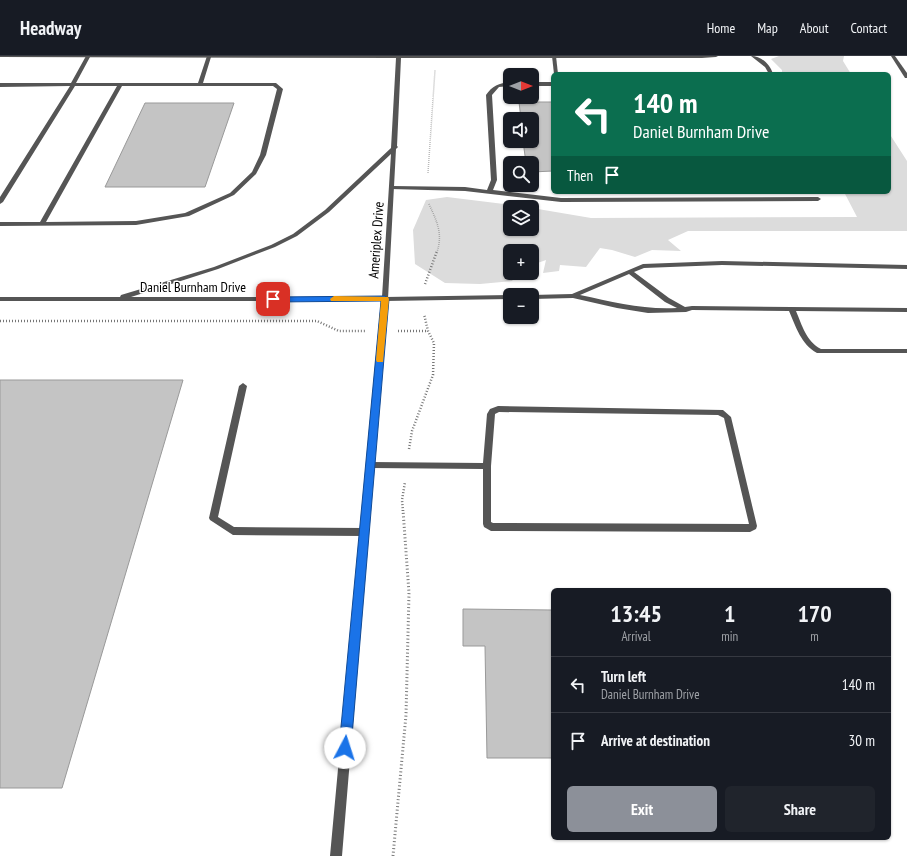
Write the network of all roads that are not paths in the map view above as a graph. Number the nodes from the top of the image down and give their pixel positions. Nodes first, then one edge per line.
1 (0, 56) edge
2 (285, 56) edge
3 (399, 56) edge
4 (716, 56) edge
5 (753, 56) edge
6 (893, 56) edge
7 (88, 57) edge
8 (210, 57) edge
9 (554, 57) edge
10 (556, 72) edge
11 (770, 72) edge
12 (907, 77) edge
13 (120, 84) junction
14 (200, 84) junction
15 (503, 84) edge
16 (539, 84) edge
17 (551, 84) edge
18 (0, 85) edge
19 (73, 85) junction
20 (395, 147) junction
21 (392, 188) junction
22 (489, 192) junction
23 (818, 199) dead end
24 (0, 202) edge
25 (0, 224) edge
26 (42, 224) junction
27 (907, 267) edge
28 (630, 272) junction
29 (573, 296) junction
30 (503, 297) edge
31 (539, 297) edge
32 (385, 299) junction
33 (0, 300) edge
34 (114, 300) junction
35 (792, 309) junction
36 (686, 310) junction
37 (907, 310) edge
38 (907, 351) edge
39 (243, 386) dead end
40 (371, 465) junction
41 (487, 466) junction
42 (364, 532) junction
43 (336, 856) edge

1 - 7 street
2 - 3 street
2 - 8 street
3 - 9 street
3 - 20 street, Ameriplex Drive
4 - 9 street
5 - 11 street
6 - 12 street
7 - 8 street
7 - 19 street
8 - 14 street
9 - 10 street
13 - 14 street
13 - 19 street
13 - 26 street
14 - 26 street
15 - 22 street
16 - 17 street
18 - 19 street
19 - 24 street
20 - 21 street, Ameriplex Drive
20 - 34 street
21 - 22 street
21 - 32 street, Ameriplex Drive
22 - 23 street
25 - 26 street
27 - 28 street
28 - 29 street
28 - 36 street
29 - 31 street
29 - 36 street
30 - 32 street, Daniel Burnham Drive
32 - 34 street, Daniel Burnham Drive
32 - 40 street, Ameriplex Drive
33 - 34 street, Daniel Burnham Drive
35 - 36 street
35 - 37 street
35 - 38 street
39 - 42 street
40 - 41 street
40 - 42 street, Ameriplex Drive
41 - 41 street
42 - 43 street, Ameriplex Drive

